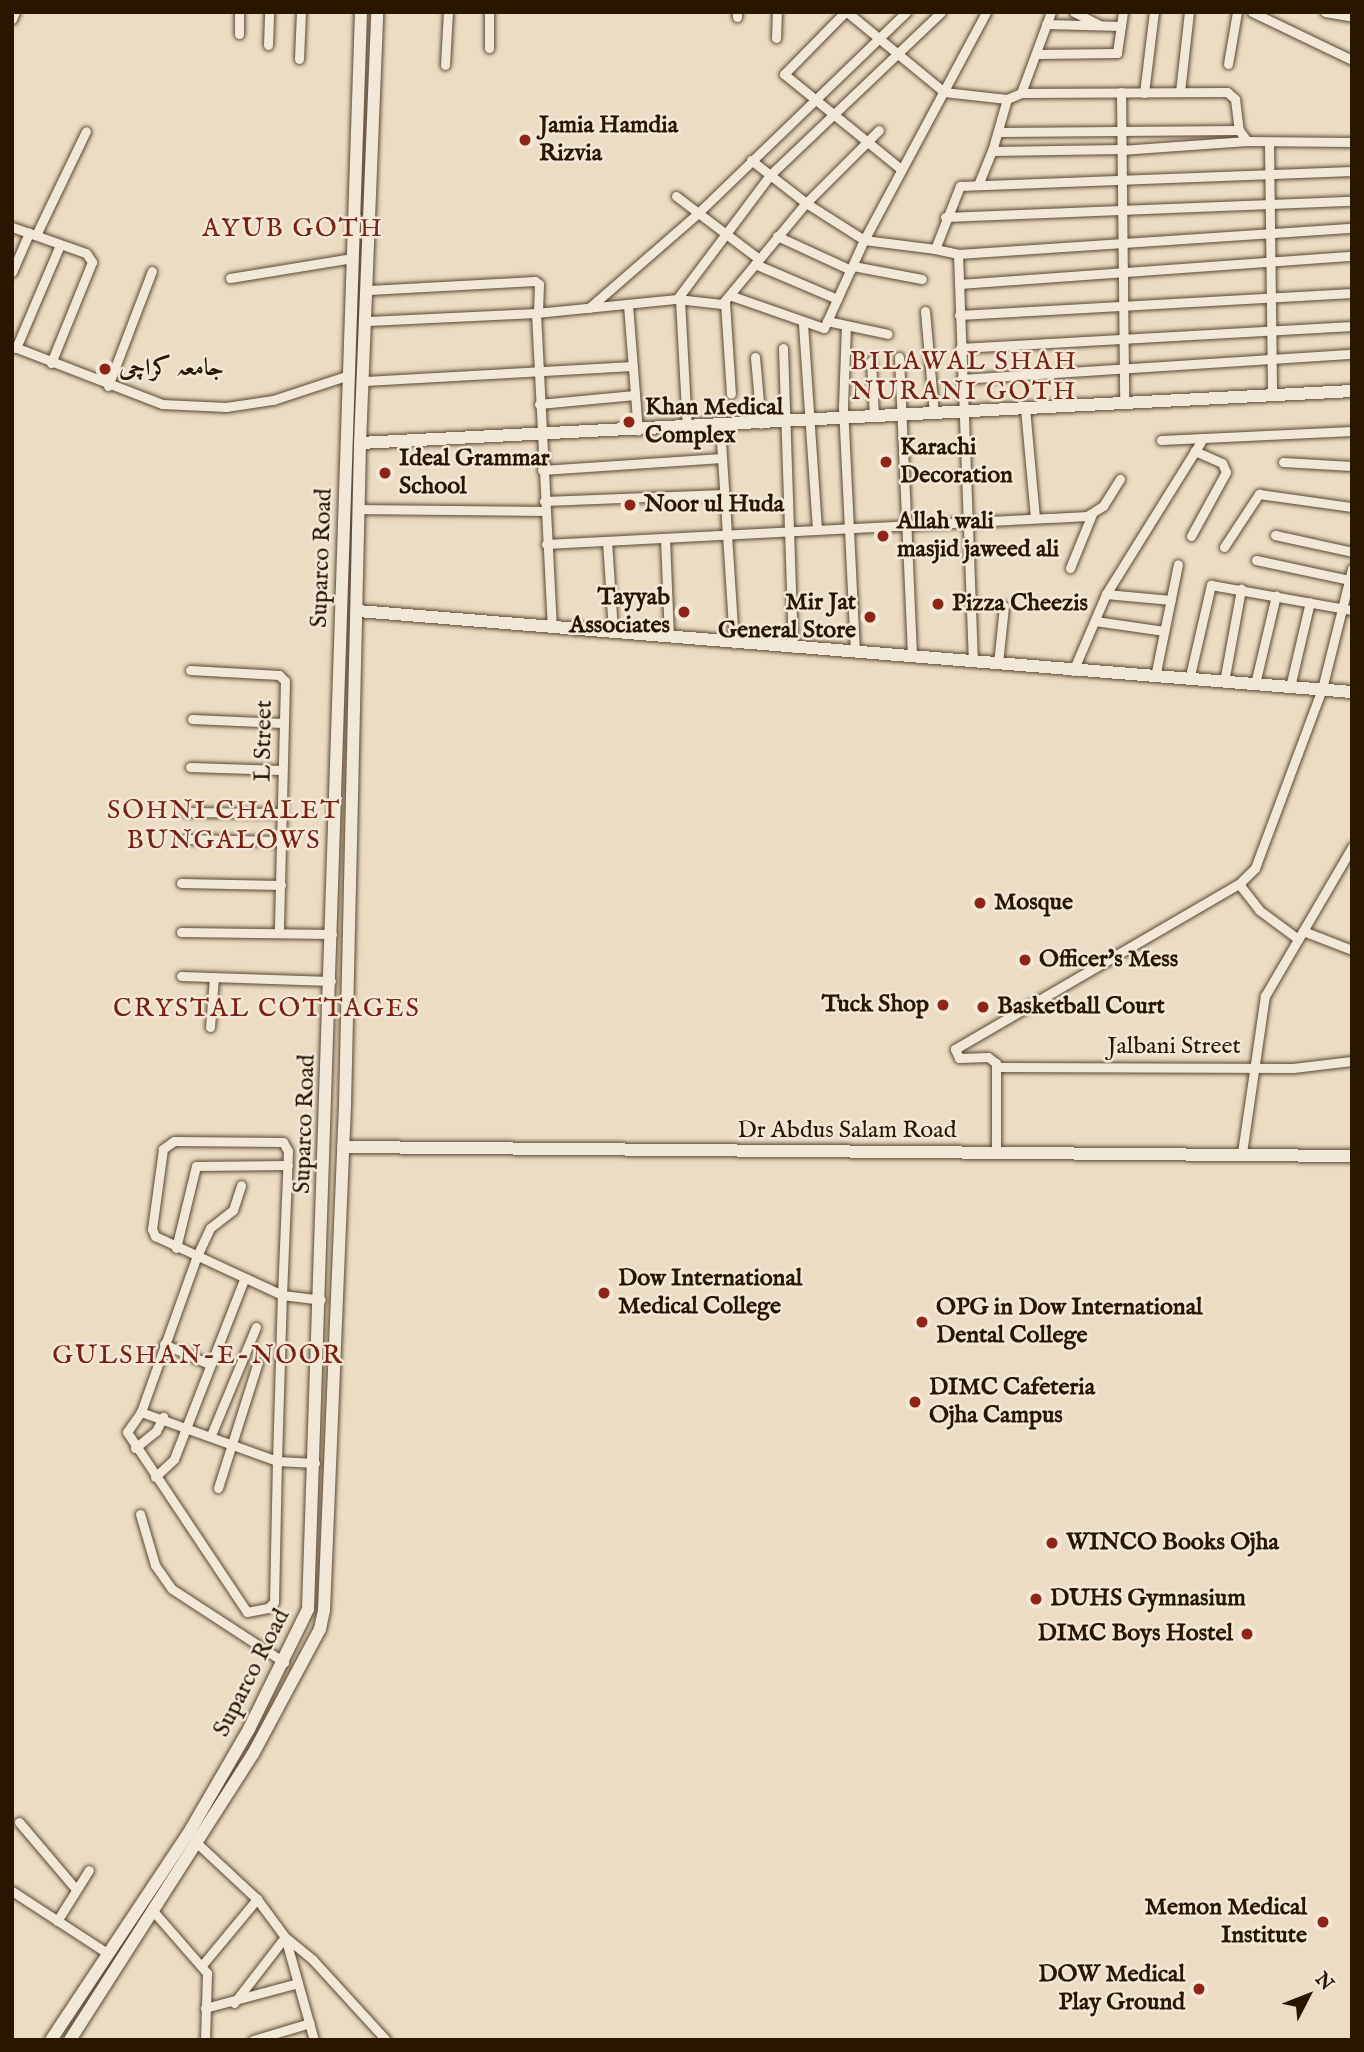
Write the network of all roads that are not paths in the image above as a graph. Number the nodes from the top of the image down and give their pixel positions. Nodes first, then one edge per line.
1 (15, 12) edge
2 (239, 12) edge
3 (269, 12) edge
4 (301, 12) edge
5 (362, 12) edge
6 (377, 12) edge
7 (448, 12) edge
8 (489, 12) edge
9 (777, 12) edge
10 (846, 12) edge
11 (906, 12) edge
12 (941, 12) edge
13 (986, 12) edge
14 (1051, 12) edge
15 (1074, 12) edge
16 (1123, 12) edge
17 (1154, 12) edge
18 (1189, 12) edge
19 (1237, 12) edge
20 (1325, 12) edge
21 (1331, 12) edge
22 (1258, 13) edge
23 (1352, 17) edge
24 (12, 19) edge
25 (1046, 24) junction
26 (1099, 25) junction
27 (1121, 26) junction
28 (239, 34) dead end
29 (776, 38) dead end
30 (879, 39) junction
31 (268, 46) dead end
32 (489, 47) dead end
33 (1035, 54) junction
34 (897, 56) junction
35 (299, 60) dead end
36 (1352, 60) edge
37 (1228, 64) dead end
38 (445, 65) dead end
39 (944, 92) junction
40 (1121, 92) junction
41 (1180, 92) junction
42 (1021, 93) junction
43 (1144, 93) junction
44 (1007, 99) junction
45 (812, 101) junction
46 (832, 117) junction
47 (880, 130) dead end
48 (1239, 130) junction
49 (86, 131) dead end
50 (1121, 131) junction
51 (998, 132) junction
52 (1247, 141) junction
53 (1269, 142) junction
54 (1352, 142) edge
55 (866, 143) junction
56 (1121, 150) junction
57 (992, 151) junction
58 (751, 160) junction
59 (901, 169) junction
60 (1352, 171) edge
61 (770, 175) junction
62 (1269, 176) junction
63 (1121, 183) junction
64 (978, 185) junction
65 (676, 197) dead end
66 (1352, 201) edge
67 (806, 203) junction
68 (1270, 205) junction
69 (1121, 209) junction
70 (697, 214) junction
71 (945, 217) junction
72 (12, 227) edge
73 (1352, 228) edge
74 (724, 233) junction
75 (1271, 233) junction
76 (32, 234) junction
77 (777, 236) junction
78 (864, 240) junction
79 (1121, 242) junction
80 (60, 244) junction
81 (935, 249) junction
82 (958, 254) junction
83 (1352, 256) edge
84 (352, 258) junction
85 (757, 262) junction
86 (1273, 262) junction
87 (852, 268) junction
88 (152, 271) dead end
89 (12, 272) edge
90 (1122, 272) junction
91 (230, 278) dead end
92 (922, 279) dead end
93 (352, 283) junction
94 (959, 284) junction
95 (370, 287) junction
96 (1352, 293) edge
97 (1273, 298) junction
98 (729, 299) junction
99 (837, 299) junction
100 (679, 300) junction
101 (628, 304) junction
102 (1122, 307) junction
103 (589, 308) junction
104 (925, 311) dead end
105 (537, 313) junction
106 (959, 315) junction
107 (368, 321) junction
108 (827, 321) junction
109 (803, 324) junction
110 (846, 325) junction
111 (1352, 326) edge
112 (1271, 330) junction
113 (888, 334) dead end
114 (1124, 339) junction
115 (14, 347) edge
116 (783, 348) dead end
117 (960, 348) junction
118 (1352, 354) edge
119 (755, 357) dead end
120 (900, 357) dead end
121 (1273, 359) junction
122 (871, 361) dead end
123 (51, 363) junction
124 (633, 366) junction
125 (1126, 369) junction
126 (538, 371) junction
127 (349, 375) junction
128 (961, 379) junction
129 (365, 381) junction
130 (108, 386) junction
131 (1352, 391) edge
132 (635, 394) junction
133 (731, 394) dead end
134 (1272, 395) junction
135 (1124, 403) junction
136 (539, 404) junction
137 (1025, 408) junction
138 (961, 413) junction
139 (934, 414) junction
140 (874, 416) junction
141 (903, 416) junction
142 (843, 417) junction
143 (810, 422) junction
144 (784, 423) junction
145 (761, 424) junction
146 (720, 426) junction
147 (687, 428) junction
148 (638, 431) junction
149 (1352, 432) edge
150 (541, 437) junction
151 (1203, 438) junction
152 (1161, 440) dead end
153 (360, 443) junction
154 (1195, 451) junction
155 (722, 458) junction
156 (354, 462) junction
157 (1283, 462) dead end
158 (1352, 466) edge
159 (542, 470) junction
160 (1120, 480) dead end
161 (724, 494) junction
162 (544, 506) junction
163 (1352, 507) edge
164 (359, 509) junction
165 (1092, 514) junction
166 (1035, 518) junction
167 (965, 521) junction
168 (909, 524) junction
169 (849, 528) junction
170 (817, 530) junction
171 (788, 531) junction
172 (726, 534) junction
173 (1275, 535) dead end
174 (1191, 536) dead end
175 (665, 538) junction
176 (607, 541) junction
177 (547, 544) junction
178 (1224, 547) dead end
179 (1352, 552) edge
180 (1256, 560) dead end
181 (1178, 564) dead end
182 (1070, 568) dead end
183 (1352, 569) edge
184 (1349, 580) junction
185 (1241, 589) junction
186 (1106, 594) junction
187 (1276, 596) junction
188 (1171, 600) junction
189 (1310, 602) junction
190 (1004, 606) dead end
191 (1348, 609) edge
192 (358, 611) junction
193 (1095, 621) junction
194 (552, 627) junction
195 (1164, 631) junction
196 (612, 632) junction
197 (669, 638) junction
198 (734, 644) junction
199 (793, 649) junction
200 (855, 652) junction
201 (912, 656) junction
202 (973, 662) junction
203 (998, 664) junction
204 (190, 670) dead end
205 (1073, 671) junction
206 (1155, 677) junction
207 (1189, 680) junction
208 (1224, 682) junction
209 (1255, 684) junction
210 (1290, 687) junction
211 (1322, 689) junction
212 (1352, 692) edge
213 (192, 719) dead end
214 (283, 723) junction
215 (190, 768) dead end
216 (282, 770) junction
217 (186, 812) dead end
218 (281, 813) junction
219 (352, 836) junction
220 (336, 837) junction
221 (185, 839) dead end
222 (281, 841) junction
223 (1352, 847) edge
224 (181, 883) dead end
225 (1239, 884) junction
226 (281, 886) junction
227 (181, 932) dead end
228 (279, 932) junction
229 (332, 934) junction
230 (1301, 935) junction
231 (1352, 950) edge
232 (181, 976) dead end
233 (214, 977) junction
234 (331, 981) junction
235 (210, 1027) dead end
236 (1352, 1061) edge
237 (1253, 1066) junction
238 (997, 1067) junction
239 (343, 1147) junction
240 (996, 1152) junction
241 (1242, 1153) junction
242 (1352, 1156) edge
243 (288, 1165) junction
244 (241, 1185) dead end
245 (176, 1248) junction
246 (196, 1258) junction
247 (322, 1269) junction
248 (337, 1270) junction
249 (244, 1279) junction
250 (282, 1295) junction
251 (321, 1300) junction
252 (256, 1328) dead end
253 (164, 1344) junction
254 (258, 1363) dead end
255 (209, 1364) junction
256 (141, 1412) junction
257 (163, 1417) junction
258 (184, 1425) junction
259 (211, 1435) junction
260 (232, 1444) junction
261 (135, 1448) junction
262 (277, 1461) junction
263 (315, 1463) junction
264 (155, 1477) junction
265 (218, 1488) dead end
266 (140, 1514) dead end
267 (284, 1662) junction
268 (19, 1822) dead end
269 (191, 1829) junction
270 (198, 1846) junction
271 (180, 1847) junction
272 (89, 1870) dead end
273 (75, 1888) junction
274 (12, 1891) edge
275 (257, 1899) junction
276 (154, 1912) junction
277 (57, 1920) junction
278 (285, 1937) junction
279 (107, 1953) junction
280 (203, 1964) junction
281 (298, 1983) junction
282 (234, 2003) junction
283 (205, 2008) junction
284 (310, 2023) junction
285 (51, 2040) edge
286 (69, 2040) edge
287 (205, 2040) edge
288 (253, 2040) edge
289 (314, 2040) edge
290 (386, 2040) edge

1 - 24 street
2 - 28 street
3 - 31 street
4 - 35 street
5 - 84 main road, Suparco Road
6 - 95 main road, Suparco Road
7 - 38 street
8 - 32 street
9 - 29 street
10 - 30 street
10 - 45 street
11 - 30 street
12 - 34 street
13 - 39 street
14 - 25 street
15 - 26 street
16 - 27 street
17 - 43 street
18 - 41 street
19 - 37 street
20 - 21 street
21 - 23 street
22 - 36 street
25 - 26 street
25 - 33 street
26 - 27 street
27 - 33 street
30 - 34 street
30 - 45 street
33 - 42 street
34 - 39 street
34 - 46 street
39 - 44 street
39 - 59 street
40 - 42 street
40 - 43 street
40 - 50 street
41 - 43 street
41 - 48 street
42 - 44 street
44 - 51 street
45 - 46 street
45 - 58 street
46 - 55 street
46 - 61 street
47 - 55 street
48 - 50 street
48 - 52 street
49 - 76 street
50 - 51 street
50 - 56 street
51 - 57 street
52 - 53 street
52 - 56 street
53 - 54 street
53 - 62 street
55 - 59 street
55 - 67 street
56 - 57 street
56 - 63 street
57 - 64 street
58 - 61 street
58 - 70 street
59 - 78 street
60 - 62 street
61 - 67 street
61 - 74 street
62 - 63 street
62 - 68 street
63 - 64 street
63 - 69 street
64 - 71 street
65 - 70 street
66 - 68 street
67 - 77 street
67 - 78 street
68 - 69 street
68 - 75 street
69 - 71 street
69 - 79 street
70 - 74 street
70 - 103 street
71 - 81 street
72 - 76 street
73 - 75 street
74 - 85 street
74 - 100 street
75 - 79 street
75 - 86 street
76 - 80 street
76 - 89 street
77 - 85 street
77 - 87 street
78 - 81 street
78 - 87 street
79 - 82 street
79 - 90 street
80 - 115 street
80 - 123 street
81 - 82 street
82 - 94 street
83 - 86 street
84 - 91 street
84 - 93 main road, Suparco Road
85 - 98 street
85 - 99 street
86 - 90 street
86 - 97 street
87 - 92 street
87 - 99 street
88 - 130 street
90 - 94 street
90 - 102 street
93 - 95 main road
93 - 127 main road, Suparco Road
94 - 106 street
95 - 105 street
95 - 107 main road, Suparco Road
96 - 97 street
97 - 102 street
97 - 112 street
98 - 100 street
98 - 109 street
98 - 133 street
99 - 108 street
100 - 101 street
100 - 147 street
101 - 103 street
101 - 124 street
102 - 106 street
102 - 114 street
103 - 105 street
104 - 139 street
105 - 107 street
105 - 126 street
106 - 117 street
107 - 129 main road, Suparco Road
108 - 109 street
108 - 110 street
109 - 143 street
110 - 113 street
110 - 142 street
111 - 112 street
112 - 114 street
112 - 121 street
114 - 117 street
114 - 125 street
115 - 123 street
116 - 144 street
117 - 128 street
118 - 121 street
119 - 145 street
120 - 141 street
121 - 125 street
121 - 134 street
122 - 140 street
123 - 130 street
124 - 126 street
124 - 132 street
125 - 128 street
125 - 135 street
126 - 129 street
126 - 136 street
127 - 130 street
127 - 156 main road, Suparco Road
128 - 138 street
129 - 153 main road, Suparco Road
131 - 134 main road
132 - 136 street
132 - 148 street
134 - 135 main road
135 - 137 main road
136 - 150 street
137 - 138 main road
137 - 166 street
138 - 139 main road
138 - 167 street
139 - 141 main road
140 - 141 main road
140 - 142 main road
141 - 168 street
142 - 143 main road
142 - 169 street
143 - 144 main road
143 - 170 street
144 - 145 main road
144 - 171 street
145 - 146 main road
146 - 147 main road
146 - 155 street
147 - 148 main road
148 - 150 main road
149 - 151 street
150 - 153 main road
150 - 159 street
151 - 152 street
151 - 154 street
153 - 156 main road, Suparco Road
154 - 174 street
154 - 186 street
155 - 159 street
155 - 161 street
156 - 164 main road, Suparco Road
156 - 220 main road, Suparco Road
157 - 158 street
159 - 162 street
160 - 165 street
161 - 162 street
161 - 172 street
162 - 164 street
162 - 177 street
163 - 178 street
164 - 192 main road, Suparco Road
165 - 166 street
165 - 182 street
166 - 167 street
167 - 168 street
167 - 202 street
168 - 169 street
168 - 201 street
169 - 170 street
169 - 200 street
170 - 171 street
171 - 172 street
171 - 199 street
172 - 175 street
172 - 198 street
173 - 179 street
175 - 176 street
175 - 197 street
176 - 177 street
176 - 196 street
177 - 194 street
180 - 184 street
181 - 188 street
183 - 184 street
184 - 191 street
185 - 187 street
185 - 207 street
185 - 208 street
186 - 188 street
186 - 193 street
187 - 189 street
187 - 209 street
188 - 195 street
189 - 191 street
189 - 210 street
190 - 203 street
191 - 211 street
192 - 194 main road
192 - 219 main road, Suparco Road
193 - 195 street
193 - 205 street
194 - 196 main road
195 - 206 street
196 - 197 main road
197 - 198 main road
198 - 199 main road
199 - 200 main road
200 - 201 main road
201 - 202 main road
202 - 203 main road
203 - 205 main road
204 - 214 street, L Street
205 - 206 main road
206 - 207 main road
207 - 208 main road
208 - 209 main road
209 - 210 main road
210 - 211 main road
211 - 212 main road
211 - 225 street
213 - 214 street
214 - 216 street, L Street
215 - 216 street
216 - 218 street, L Street
217 - 218 street
218 - 222 street, L Street
219 - 220 main road
219 - 239 main road, Suparco Road
220 - 229 main road, Suparco Road
221 - 222 street
222 - 226 street, L Street
223 - 230 street
224 - 226 street
225 - 230 street
225 - 238 street, Jalbani Street
226 - 228 street, L Street
227 - 228 street
228 - 229 street
229 - 234 main road, Suparco Road
230 - 231 street
230 - 237 street
232 - 233 street
233 - 234 street
233 - 235 street
234 - 247 main road, Suparco Road
236 - 237 street, Jalbani Street
237 - 238 street, Jalbani Street
237 - 241 street
238 - 240 street
239 - 240 main road, Dr Abdus Salam Road
239 - 248 main road, Suparco Road
240 - 241 main road, Dr Abdus Salam Road
241 - 242 main road, Dr Abdus Salam Road
243 - 245 street
243 - 245 street
243 - 250 street
244 - 246 street
245 - 246 street
246 - 249 street
246 - 253 street
247 - 248 main road
247 - 251 main road, Suparco Road
248 - 270 main road, Suparco Road
249 - 250 street
249 - 255 street
250 - 251 street
250 - 262 street
251 - 263 main road, Suparco Road
252 - 259 street
253 - 255 street
253 - 256 street
254 - 260 street
255 - 258 street
256 - 257 street
256 - 261 street
257 - 258 street
257 - 261 street
258 - 259 street
258 - 264 street
259 - 260 street
260 - 262 street
260 - 265 street
261 - 264 street
262 - 263 street
262 - 264 street
263 - 267 main road, Suparco Road
266 - 267 street
267 - 269 main road, Suparco Road
268 - 273 street
269 - 270 main road
269 - 271 main road, Suparco Road
270 - 271 main road
270 - 275 street
270 - 276 main road, Suparco Road
271 - 279 main road, Suparco Road
272 - 273 street
273 - 277 street
274 - 277 street
275 - 278 street
275 - 280 street
276 - 280 street
276 - 286 main road, Suparco Road
277 - 279 street
278 - 281 street
278 - 282 street
278 - 290 street
279 - 285 main road, Suparco Road
280 - 283 street
281 - 282 street
281 - 284 street
282 - 283 street
283 - 287 street
284 - 288 street
284 - 289 street

